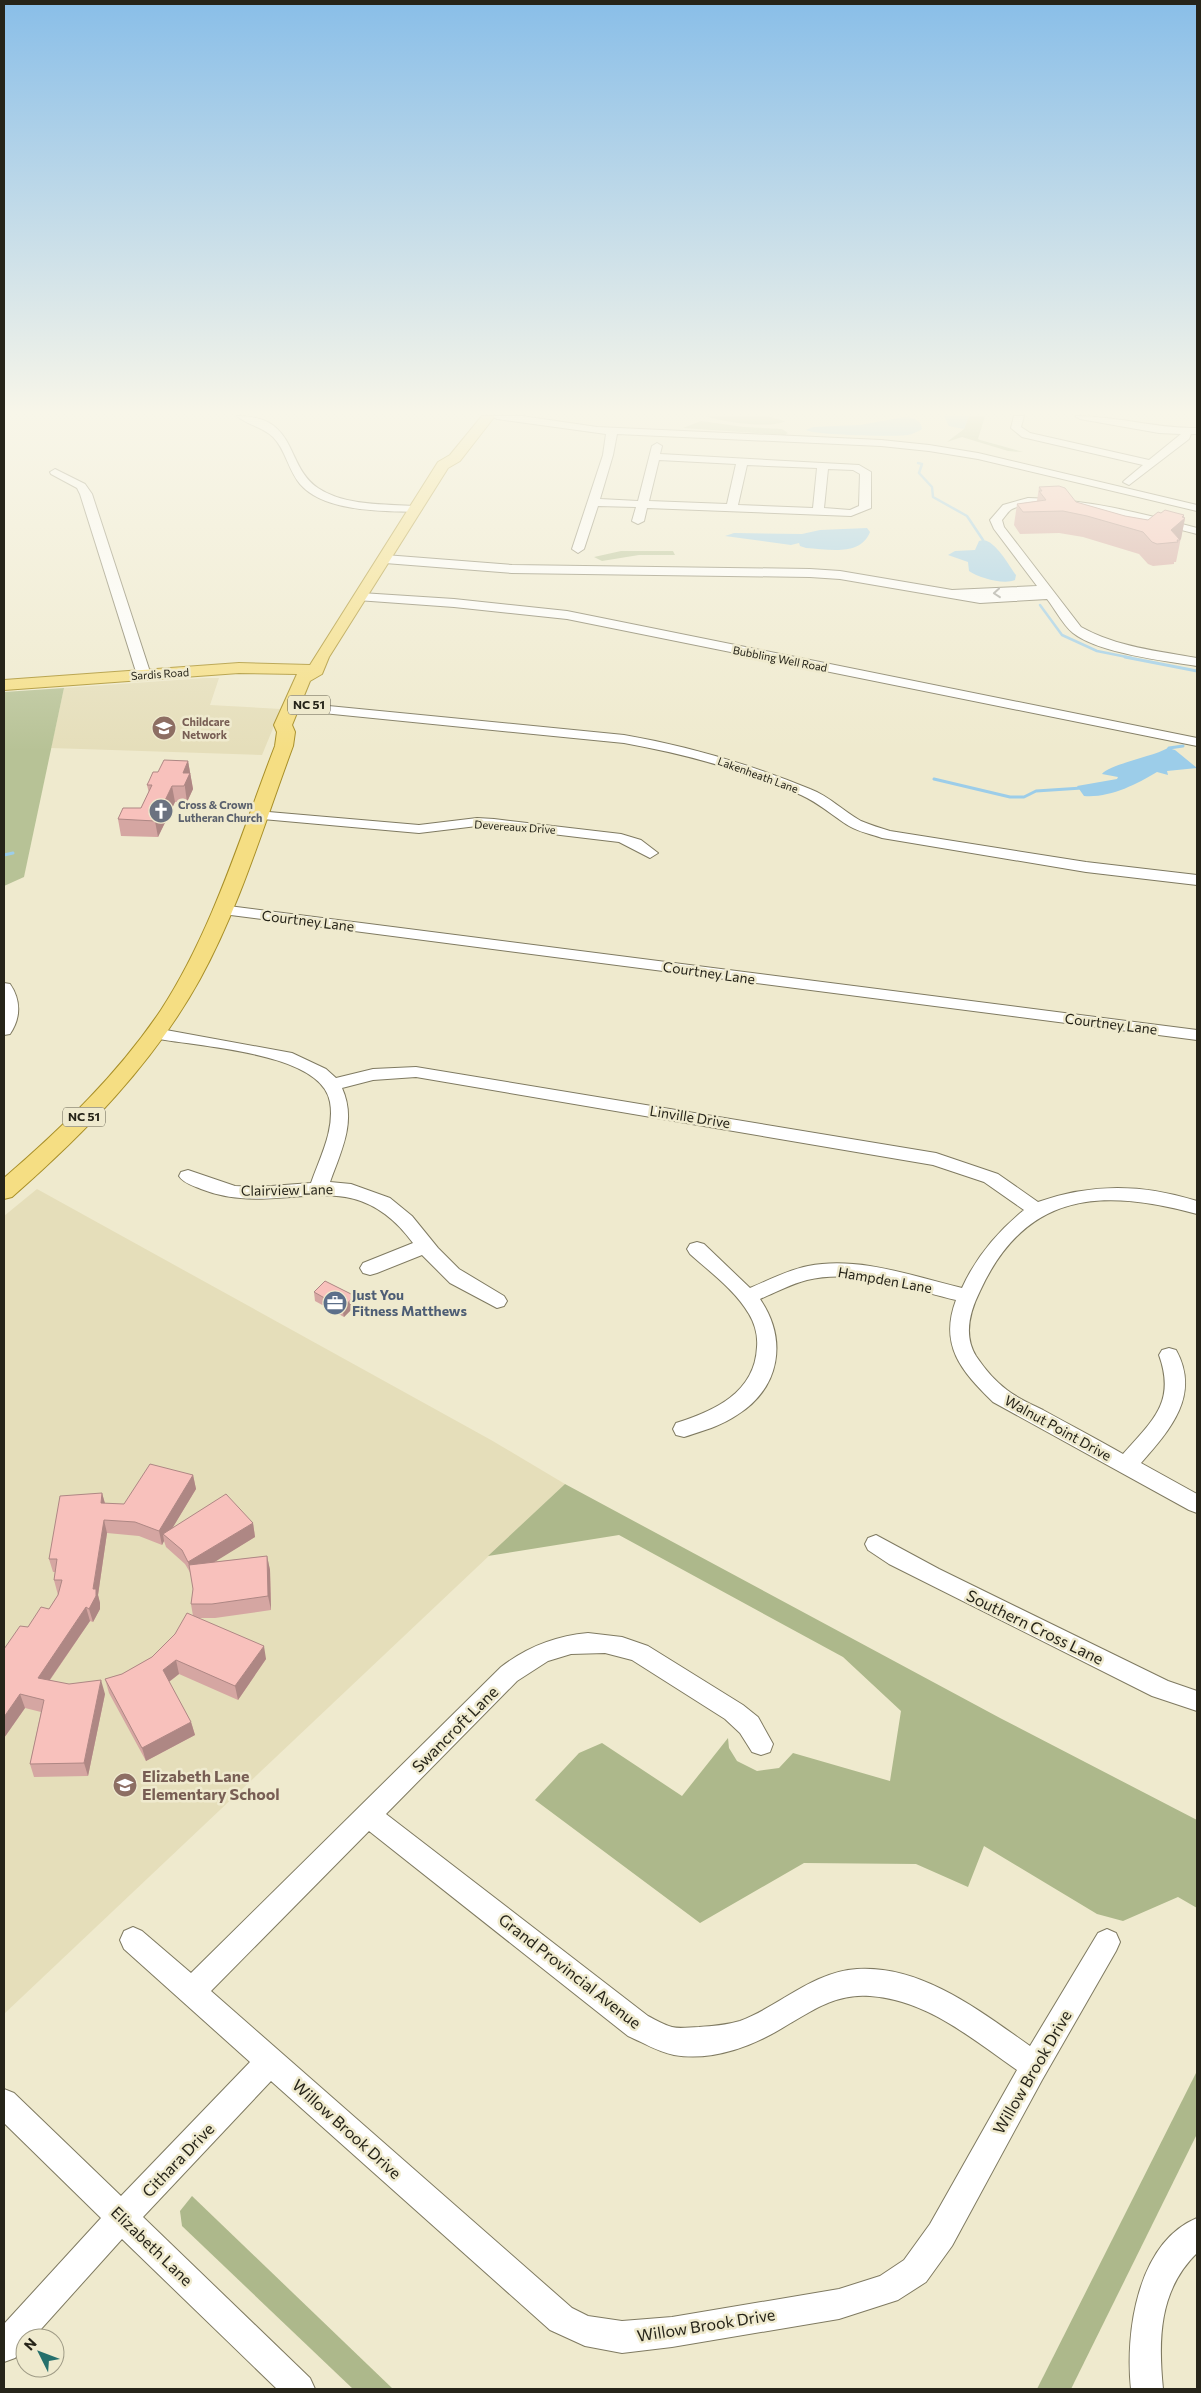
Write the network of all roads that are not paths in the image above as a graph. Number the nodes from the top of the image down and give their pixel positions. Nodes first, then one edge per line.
1 (97, 528) edge
2 (404, 528) edge
3 (585, 528) edge
4 (999, 528) edge
5 (1182, 528) edge
6 (1197, 531) edge
7 (578, 549) dead end
8 (385, 559) junction
9 (1048, 592) junction
10 (361, 597) junction
11 (1197, 662) edge
12 (316, 670) junction
13 (144, 675) junction
14 (4, 685) edge
15 (308, 708) junction
16 (286, 732) junction
17 (1197, 742) edge
18 (257, 815) junction
19 (650, 853) dead end
20 (1197, 880) edge
21 (221, 910) junction
22 (4, 988) edge
23 (4, 1030) edge
24 (155, 1033) junction
25 (1197, 1035) edge
26 (332, 1086) junction
27 (188, 1176) dead end
28 (319, 1187) junction
29 (4, 1191) edge
30 (1197, 1208) edge
31 (1037, 1210) junction
32 (427, 1245) junction
33 (697, 1250) dead end
34 (370, 1268) dead end
35 (967, 1296) junction
36 (747, 1297) junction
37 (497, 1301) dead end
38 (1170, 1355) dead end
39 (684, 1429) dead end
40 (1126, 1465) junction
41 (1197, 1504) edge
42 (876, 1544) dead end
43 (1197, 1701) edge
44 (761, 1744) dead end
45 (370, 1816) junction
46 (133, 1940) dead end
47 (1107, 1942) dead end
48 (192, 1991) junction
49 (271, 2061) junction
50 (1035, 2066) junction
51 (4, 2103) edge
52 (122, 2218) junction
53 (1197, 2233) edge
54 (4, 2347) edge
55 (299, 2389) edge
56 (1147, 2389) edge

1 - 13 street
2 - 8 main road, NC 51
3 - 7 street
4 - 9 street
5 - 6 street
8 - 9 street
8 - 10 main road, NC 51
9 - 11 street
10 - 12 main road, NC 51
10 - 17 street, Bubbling Well Road
12 - 13 main road, Sardis Road
12 - 15 main road, NC 51
12 - 16 main road, NC 51
13 - 14 main road, Sardis Road
15 - 16 main road, NC 51
15 - 20 street, Lakenheath Lane
16 - 18 main road, NC 51
18 - 19 street, Devereaux Drive
18 - 21 main road, NC 51
21 - 24 main road, NC 51
21 - 25 street, Courtney Lane
22 - 23 street
24 - 26 street
24 - 29 main road, NC 51
26 - 28 street
26 - 31 street, Linville Drive
27 - 28 street, Clairview Lane
28 - 32 street, Clairview Lane
30 - 31 street, Walnut Point Drive
31 - 35 street, Walnut Point Drive
32 - 34 street
32 - 37 street, Clairview Lane
33 - 36 street
35 - 36 street, Hampden Lane
35 - 40 street, Walnut Point Drive
36 - 39 street
38 - 40 street
40 - 41 street, Walnut Point Drive
42 - 43 street, Southern Cross Lane
44 - 45 street, Swancroft Lane
45 - 48 street, Swancroft Lane
45 - 50 street, Grand Provincial Avenue
46 - 48 street, Willow Brook Drive
47 - 50 street, Willow Brook Drive
48 - 49 street, Willow Brook Drive
49 - 50 street, Willow Brook Drive
49 - 52 street, Cithara Drive
51 - 52 street, Elizabeth Lane
52 - 54 street, Cithara Drive
52 - 55 street, Elizabeth Lane
53 - 56 street

